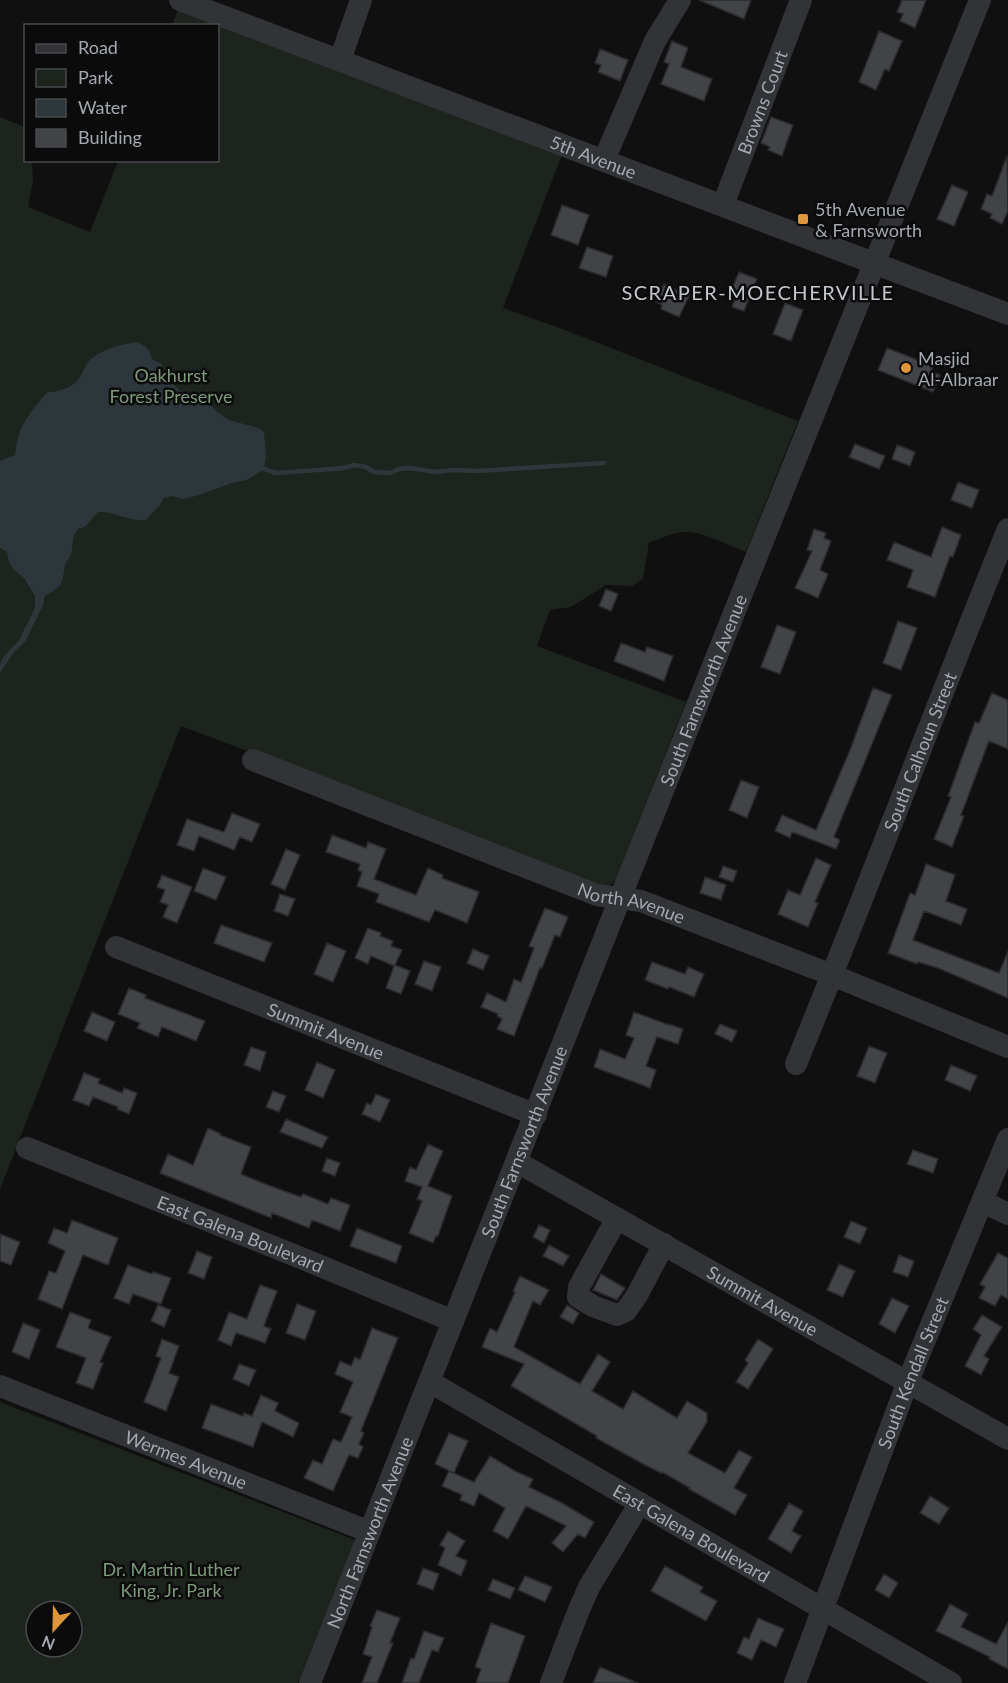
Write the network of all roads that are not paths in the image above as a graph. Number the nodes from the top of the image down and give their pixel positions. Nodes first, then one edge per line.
1 (180, 0) edge
2 (361, 0) edge
3 (680, 0) edge
4 (801, 0) edge
5 (980, 0) edge
6 (340, 60) junction
7 (604, 160) junction
8 (723, 205) junction
9 (874, 264) junction
10 (1008, 314) edge
11 (1008, 529) edge
12 (253, 760) dead end
13 (620, 898) junction
14 (116, 946) dead end
15 (832, 975) junction
16 (1008, 1047) edge
17 (796, 1064) dead end
18 (536, 1115) junction
19 (1008, 1139) edge
20 (27, 1148) dead end
21 (518, 1161) junction
22 (983, 1202) junction
23 (1008, 1214) edge
24 (617, 1218) junction
25 (664, 1244) junction
26 (453, 1321) junction
27 (908, 1381) junction
28 (430, 1382) junction
29 (0, 1386) edge
30 (1008, 1439) edge
31 (640, 1503) junction
32 (370, 1532) junction
33 (823, 1609) junction
34 (310, 1683) edge
35 (551, 1683) edge
36 (795, 1683) edge
37 (951, 1683) edge

1 - 6 street, 5th Avenue
2 - 6 street
3 - 7 street
4 - 8 street, Browns Court
5 - 9 street, South Farnsworth Avenue
6 - 7 street, 5th Avenue
7 - 8 street, 5th Avenue
8 - 9 street, 5th Avenue
9 - 10 street, 5th Avenue
9 - 13 street, South Farnsworth Avenue
11 - 15 street, South Calhoun Street
12 - 13 street, North Avenue
13 - 15 street, North Avenue
13 - 18 street, South Farnsworth Avenue
14 - 18 street, Summit Avenue
15 - 16 street, North Avenue
15 - 17 street, South Calhoun Street
18 - 21 street, South Farnsworth Avenue
19 - 22 street, South Kendall Street
20 - 26 street, East Galena Boulevard
21 - 24 street, Summit Avenue
21 - 26 street, South Farnsworth Avenue
22 - 23 street
22 - 27 street, South Kendall Street
24 - 25 street, Summit Avenue
24 - 25 street
25 - 27 street, Summit Avenue
26 - 28 street, South Farnsworth Avenue
27 - 30 street, Summit Avenue
27 - 33 street, South Kendall Street
28 - 31 street, East Galena Boulevard
28 - 32 street, North Farnsworth Avenue
29 - 32 street, Wermes Avenue
31 - 33 street, East Galena Boulevard
31 - 35 street
32 - 34 street, North Farnsworth Avenue
33 - 36 street, South Kendall Street
33 - 37 street, East Galena Boulevard

